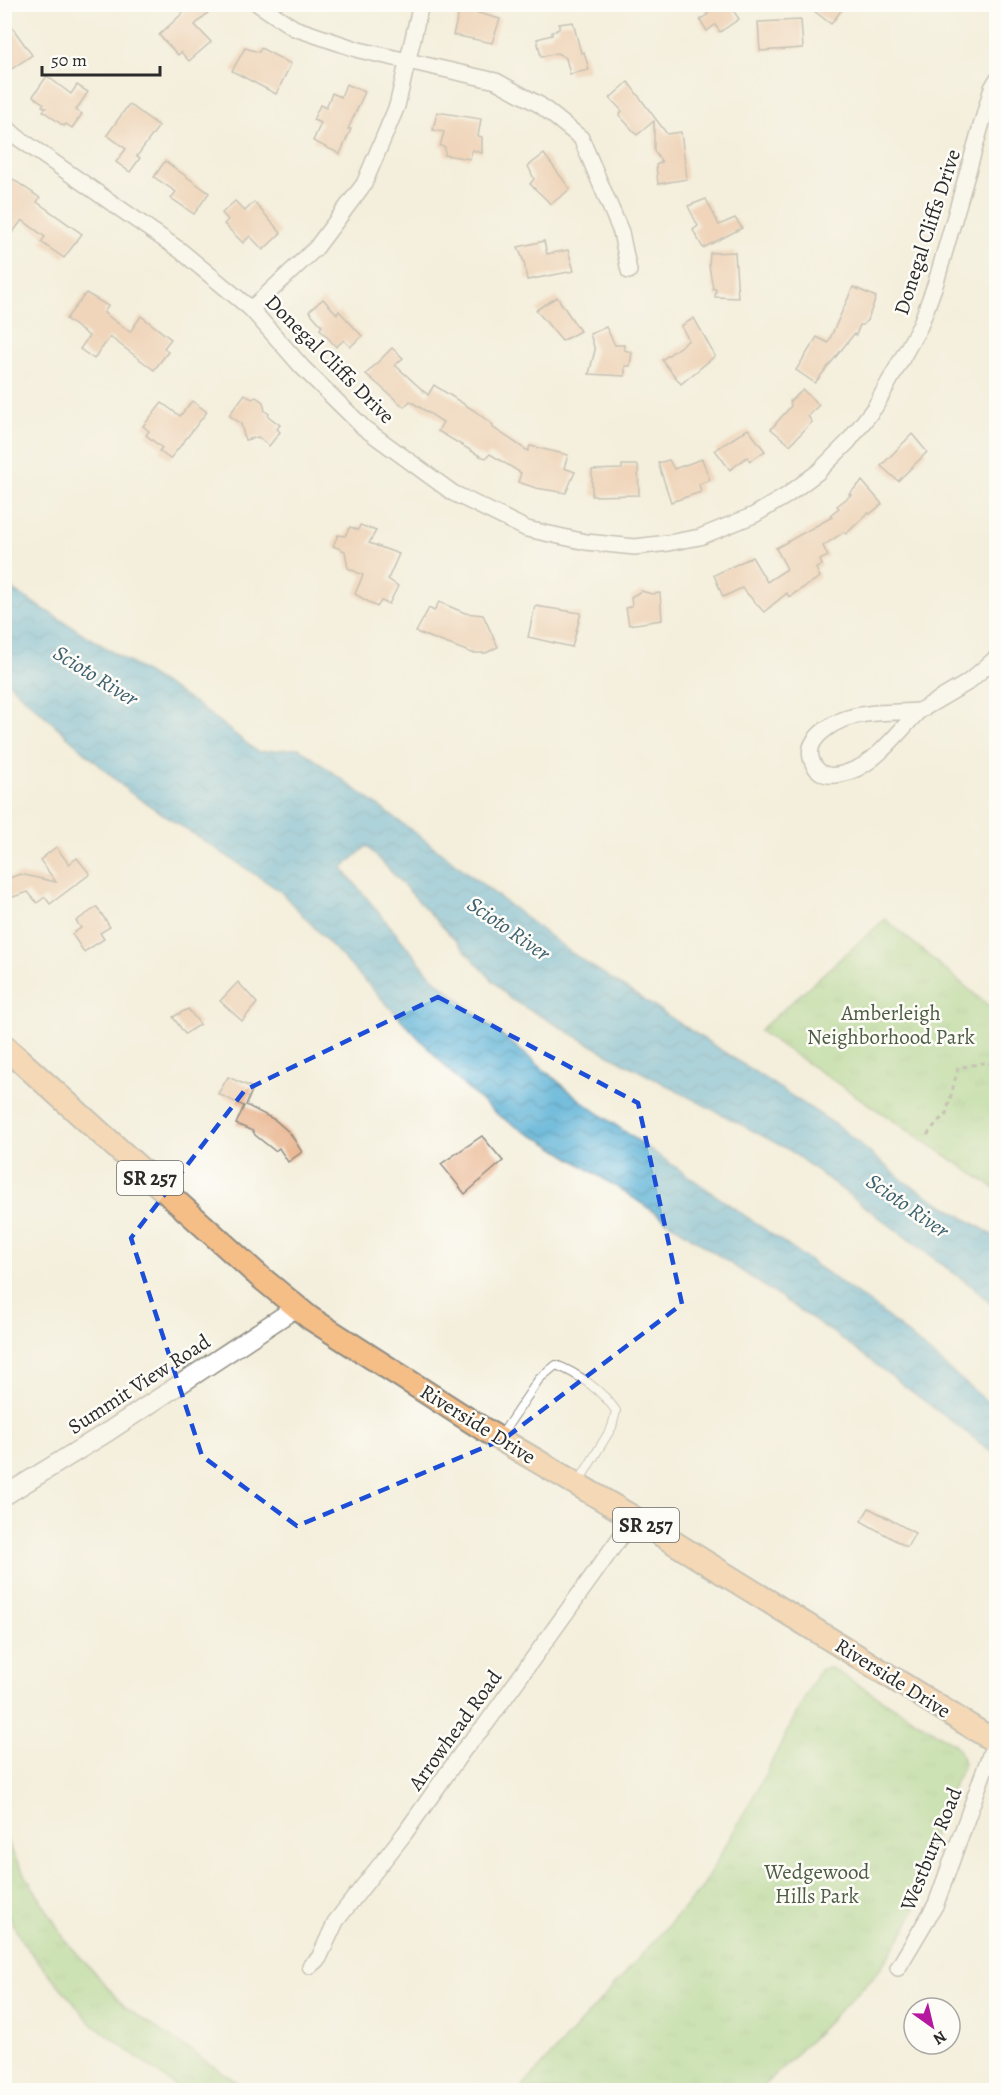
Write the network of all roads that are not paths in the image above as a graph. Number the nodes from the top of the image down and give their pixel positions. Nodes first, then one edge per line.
1 (258, 4) edge
2 (421, 4) edge
3 (408, 60) junction
4 (996, 81) edge
5 (4, 125) edge
6 (629, 271) dead end
7 (251, 309) junction
8 (996, 658) edge
9 (919, 711) junction
10 (4, 1046) edge
11 (297, 1308) junction
12 (499, 1438) junction
13 (577, 1484) junction
14 (4, 1496) edge
15 (634, 1518) junction
16 (996, 1741) edge
17 (310, 1966) dead end
18 (898, 1968) dead end

1 - 3 street
2 - 3 street
3 - 6 street
3 - 7 street
4 - 7 street, Donegal Cliffs Drive
5 - 7 street, Donegal Cliffs Drive
8 - 9 street
9 - 9 street
10 - 11 main road, Riverside Drive / SR 257
11 - 12 main road, Riverside Drive / SR 257
11 - 14 street, Summit View Road
12 - 13 main road, Riverside Drive / SR 257
12 - 13 lane
13 - 15 main road, Riverside Drive / SR 257
15 - 16 main road, Riverside Drive / SR 257
15 - 17 street, Arrowhead Road
16 - 18 street, Westbury Road

